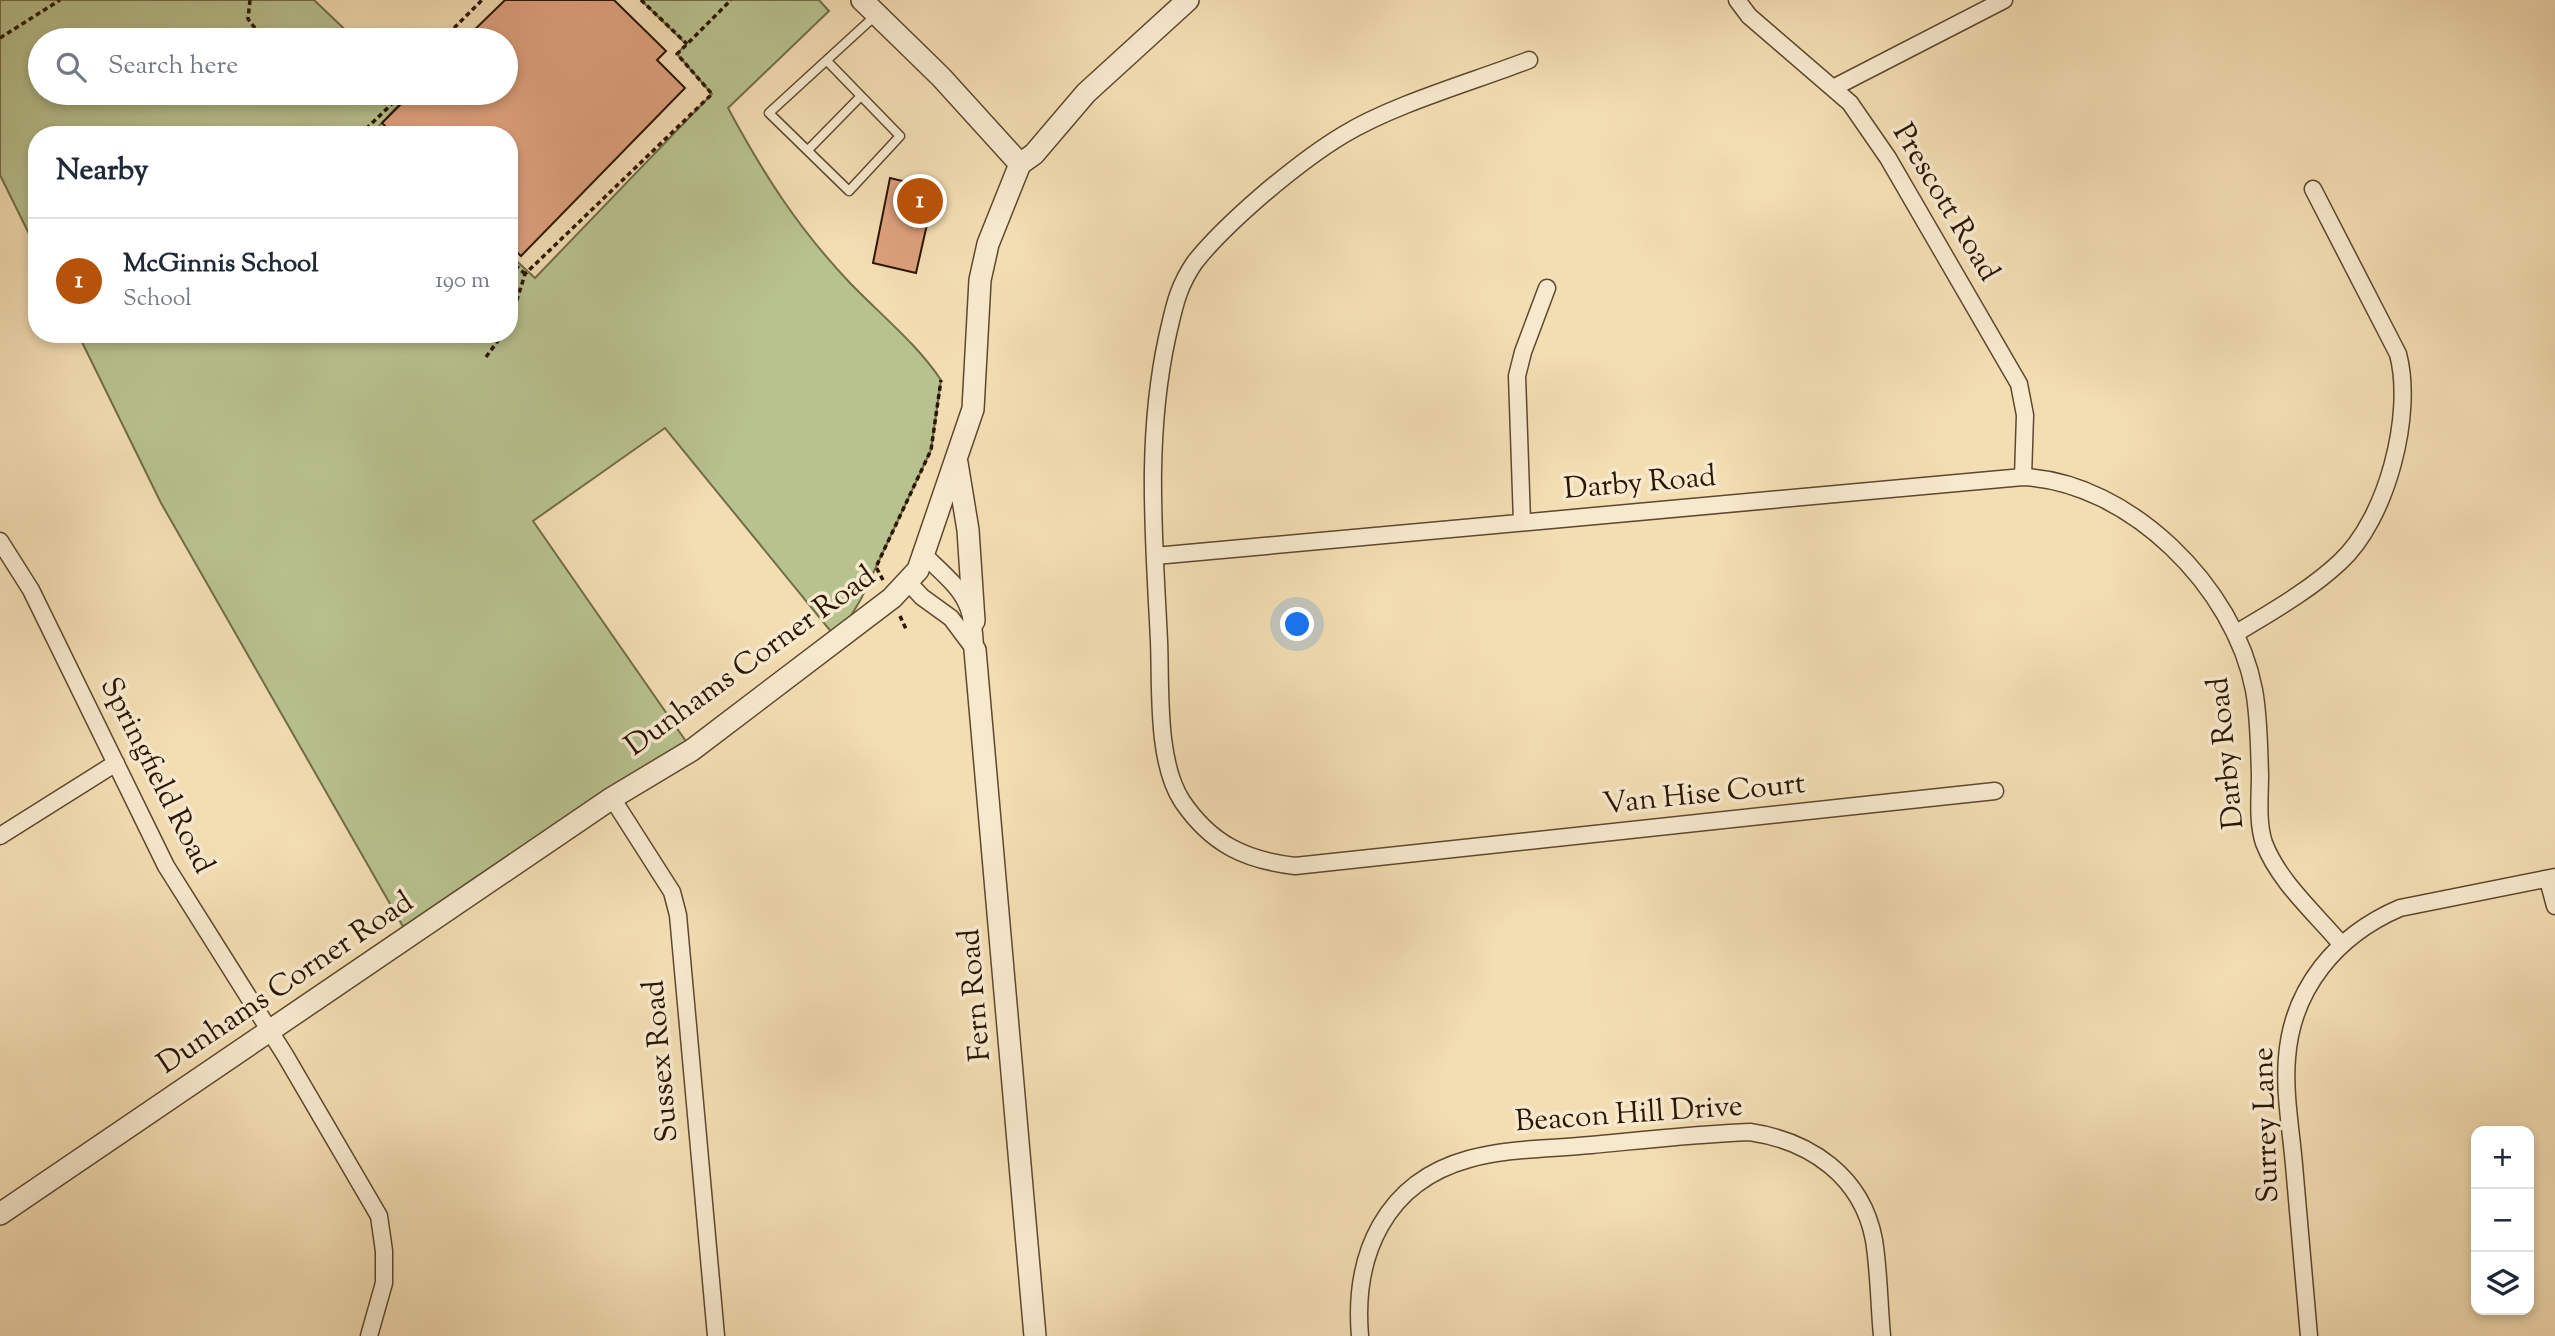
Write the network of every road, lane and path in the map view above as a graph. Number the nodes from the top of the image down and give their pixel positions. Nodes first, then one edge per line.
1 (60, 0) edge
2 (250, 0) edge
3 (482, 0) edge
4 (641, 0) edge
5 (731, 0) edge
6 (1188, 0) edge
7 (1737, 0) edge
8 (2004, 0) edge
9 (869, 8) edge
10 (255, 28) edge
11 (454, 28) edge
12 (0, 38) edge
13 (687, 44) junction
14 (1530, 60) dead end
15 (827, 61) junction
16 (1833, 88) junction
17 (861, 96) junction
18 (391, 105) edge
19 (369, 126) edge
20 (808, 150) junction
21 (1020, 164) junction
22 (2313, 189) dead end
23 (518, 267) edge
24 (526, 274) junction
25 (1547, 288) dead end
26 (518, 298) edge
27 (496, 343) edge
28 (486, 357) dead end
29 (942, 380) dead end
30 (957, 463) junction
31 (2023, 477) junction
32 (1522, 522) junction
33 (0, 541) edge
34 (923, 554) junction
35 (1155, 556) junction
36 (876, 566) dead end
37 (908, 582) junction
38 (974, 621) junction
39 (2235, 634) junction
40 (975, 650) junction
41 (116, 764) junction
42 (1995, 791) dead end
43 (612, 798) junction
44 (0, 836) edge
45 (2552, 879) edge
46 (2555, 906) edge
47 (2341, 944) junction
48 (270, 1032) junction
49 (0, 1214) edge
50 (369, 1336) edge
51 (716, 1336) edge
52 (1035, 1336) edge
53 (1360, 1336) edge
54 (1882, 1336) edge
55 (2309, 1336) edge

1 - 12 path
2 - 10 path
3 - 11 path
4 - 13 path
5 - 13 path
6 - 21 street, Dunhams Corner Road
7 - 16 street, Prescott Road
8 - 16 street
9 - 15 lane
9 - 21 street
13 - 24 path
14 - 35 street
15 - 17 lane
15 - 20 lane
16 - 31 street, Prescott Road
17 - 20 lane
17 - 20 lane
18 - 19 path
21 - 30 street, Dunhams Corner Road
22 - 39 street
23 - 24 path
24 - 26 path
25 - 32 street
27 - 28 path
29 - 36 path
30 - 34 street, Dunhams Corner Road
30 - 38 street
31 - 32 street, Darby Road
31 - 39 street, Darby Road
32 - 35 street, Darby Road
33 - 41 street, Springfield Road
34 - 37 street, Dunhams Corner Road
34 - 38 street, Fern Road
35 - 42 street, Van Hise Court
37 - 40 street
37 - 43 street, Dunhams Corner Road
38 - 40 street, Fern Road
39 - 47 street, Darby Road
40 - 52 street, Fern Road
41 - 44 street
41 - 48 street, Springfield Road
43 - 48 street, Dunhams Corner Road
43 - 51 street, Sussex Road
45 - 46 street
45 - 47 street, Surrey Lane
47 - 55 street, Surrey Lane
48 - 49 street, Dunhams Corner Road
48 - 50 street, Springfield Road
53 - 54 street, Beacon Hill Drive

